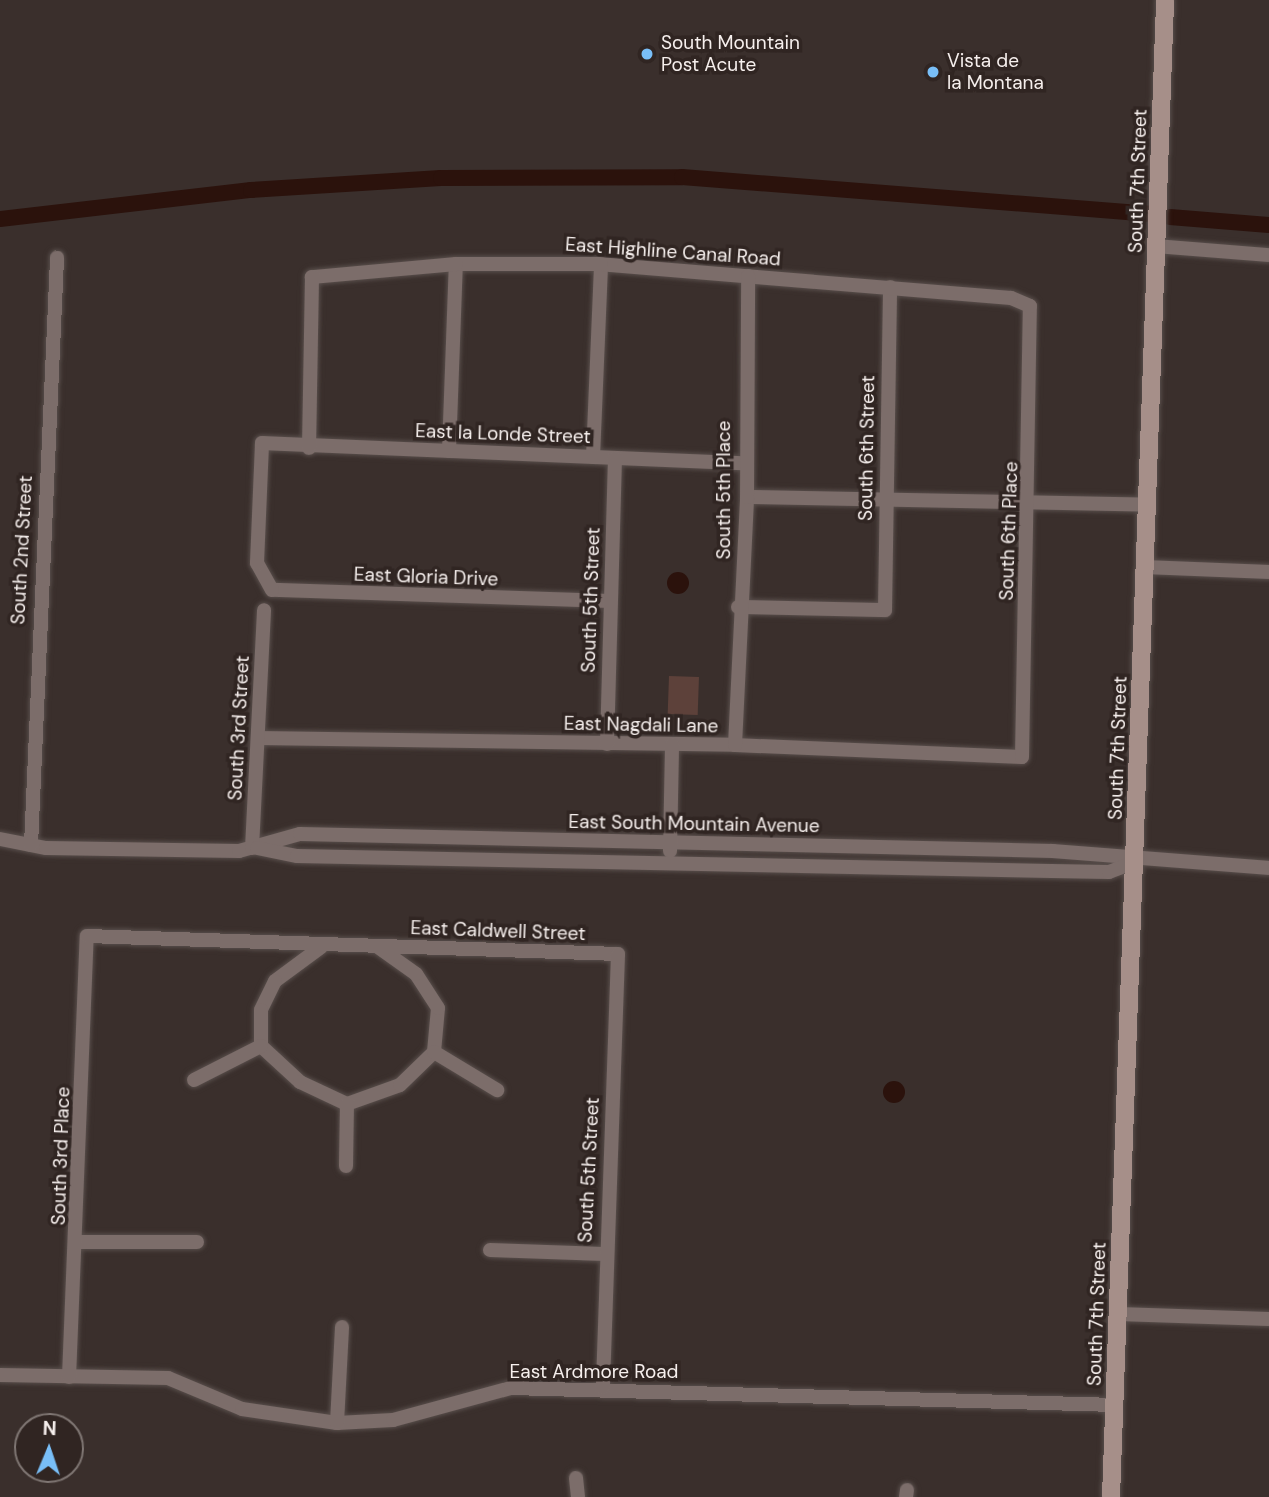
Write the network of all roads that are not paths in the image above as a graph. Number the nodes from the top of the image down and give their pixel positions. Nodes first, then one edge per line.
1 (1165, 0) edge
2 (1156, 246) junction
3 (1269, 255) edge
4 (57, 258) dead end
5 (456, 264) junction
6 (601, 264) junction
7 (748, 276) junction
8 (890, 287) junction
9 (1030, 306) joint
10 (309, 448) junction
11 (449, 451) junction
12 (593, 457) junction
13 (615, 458) junction
14 (742, 463) junction
15 (747, 497) junction
16 (885, 498) junction
17 (1029, 501) junction
18 (1146, 505) junction
19 (257, 563) joint
20 (1145, 566) junction
21 (1269, 572) edge
22 (610, 601) junction
23 (738, 607) junction
24 (264, 610) dead end
25 (258, 738) junction
26 (607, 744) junction
27 (672, 744) junction
28 (734, 745) junction
29 (1022, 757) joint
30 (0, 839) edge
31 (670, 843) junction
32 (30, 845) junction
33 (253, 848) junction
34 (670, 862) junction
35 (1135, 862) junction
36 (1269, 868) edge
37 (88, 936) joint
38 (329, 944) junction
39 (376, 946) junction
40 (618, 954) joint
41 (261, 1046) junction
42 (434, 1052) junction
43 (194, 1080) dead end
44 (497, 1090) dead end
45 (347, 1104) junction
46 (346, 1166) dead end
47 (78, 1242) junction
48 (197, 1242) dead end
49 (490, 1250) dead end
50 (605, 1254) junction
51 (1118, 1314) junction
52 (1269, 1319) edge
53 (342, 1327) dead end
54 (0, 1375) edge
55 (69, 1377) junction
56 (603, 1388) junction
57 (1115, 1405) junction
58 (337, 1423) junction
59 (576, 1478) dead end
60 (578, 1497) edge
61 (1111, 1497) edge

1 - 2 main road, South 7th Street
2 - 3 street
2 - 18 main road, South 7th Street
4 - 32 street, South 2nd Street
5 - 6 street, East Highline Canal Road
5 - 10 street, East Highline Canal Road
5 - 11 street
6 - 7 street, East Highline Canal Road
6 - 12 street
7 - 8 street, East Highline Canal Road
7 - 14 street, South 5th Place
8 - 9 street, East Highline Canal Road
8 - 16 street, South 6th Street
9 - 17 street, South 6th Place
10 - 11 street, East la Londe Street
10 - 19 street, East la Londe Street
11 - 12 street, East la Londe Street
12 - 13 street, East la Londe Street
13 - 14 street, East la Londe Street
13 - 22 street, South 5th Street
14 - 15 street, South 5th Place
15 - 16 street
15 - 23 street, South 5th Place
16 - 17 street
16 - 23 street, South 6th Street
17 - 18 street
17 - 29 street, South 6th Place
18 - 20 main road, South 7th Street
19 - 22 street, East Gloria Drive
20 - 21 street
20 - 35 main road, South 7th Street
22 - 26 street, South 5th Street
23 - 28 street, South 5th Place
24 - 25 street, South 3rd Street
25 - 26 street, East Nagdali Lane
25 - 33 street, South 3rd Street
26 - 27 street, East Nagdali Lane
27 - 28 street, East Nagdali Lane
27 - 31 street
28 - 29 street, East Nagdali Lane
30 - 32 street, East South Mountain Avenue
31 - 33 street, East South Mountain Avenue
31 - 34 street
31 - 35 street, East South Mountain Avenue
32 - 33 street, East South Mountain Avenue
33 - 34 street, East South Mountain Avenue
34 - 35 street, East South Mountain Avenue
35 - 36 street, East South Mountain Avenue
35 - 51 main road, South 7th Street
37 - 38 street, East Caldwell Street
37 - 47 street, South 3rd Place
38 - 39 street, East Caldwell Street
38 - 41 street, East Caldwell Street
39 - 40 street, East Caldwell Street
39 - 42 street, East Caldwell Street
40 - 50 street, South 5th Street
41 - 43 street
41 - 45 street
42 - 44 street
42 - 45 street
45 - 46 street
47 - 48 street
47 - 55 street, South 3rd Place
49 - 50 street
50 - 56 street, South 5th Street
51 - 52 street
51 - 57 main road, South 7th Street
53 - 58 street
54 - 55 street, East Ardmore Road
55 - 58 street, East Ardmore Road
56 - 57 street, East Ardmore Road
56 - 58 street, East Ardmore Road
57 - 61 main road, South 7th Street
59 - 60 street

